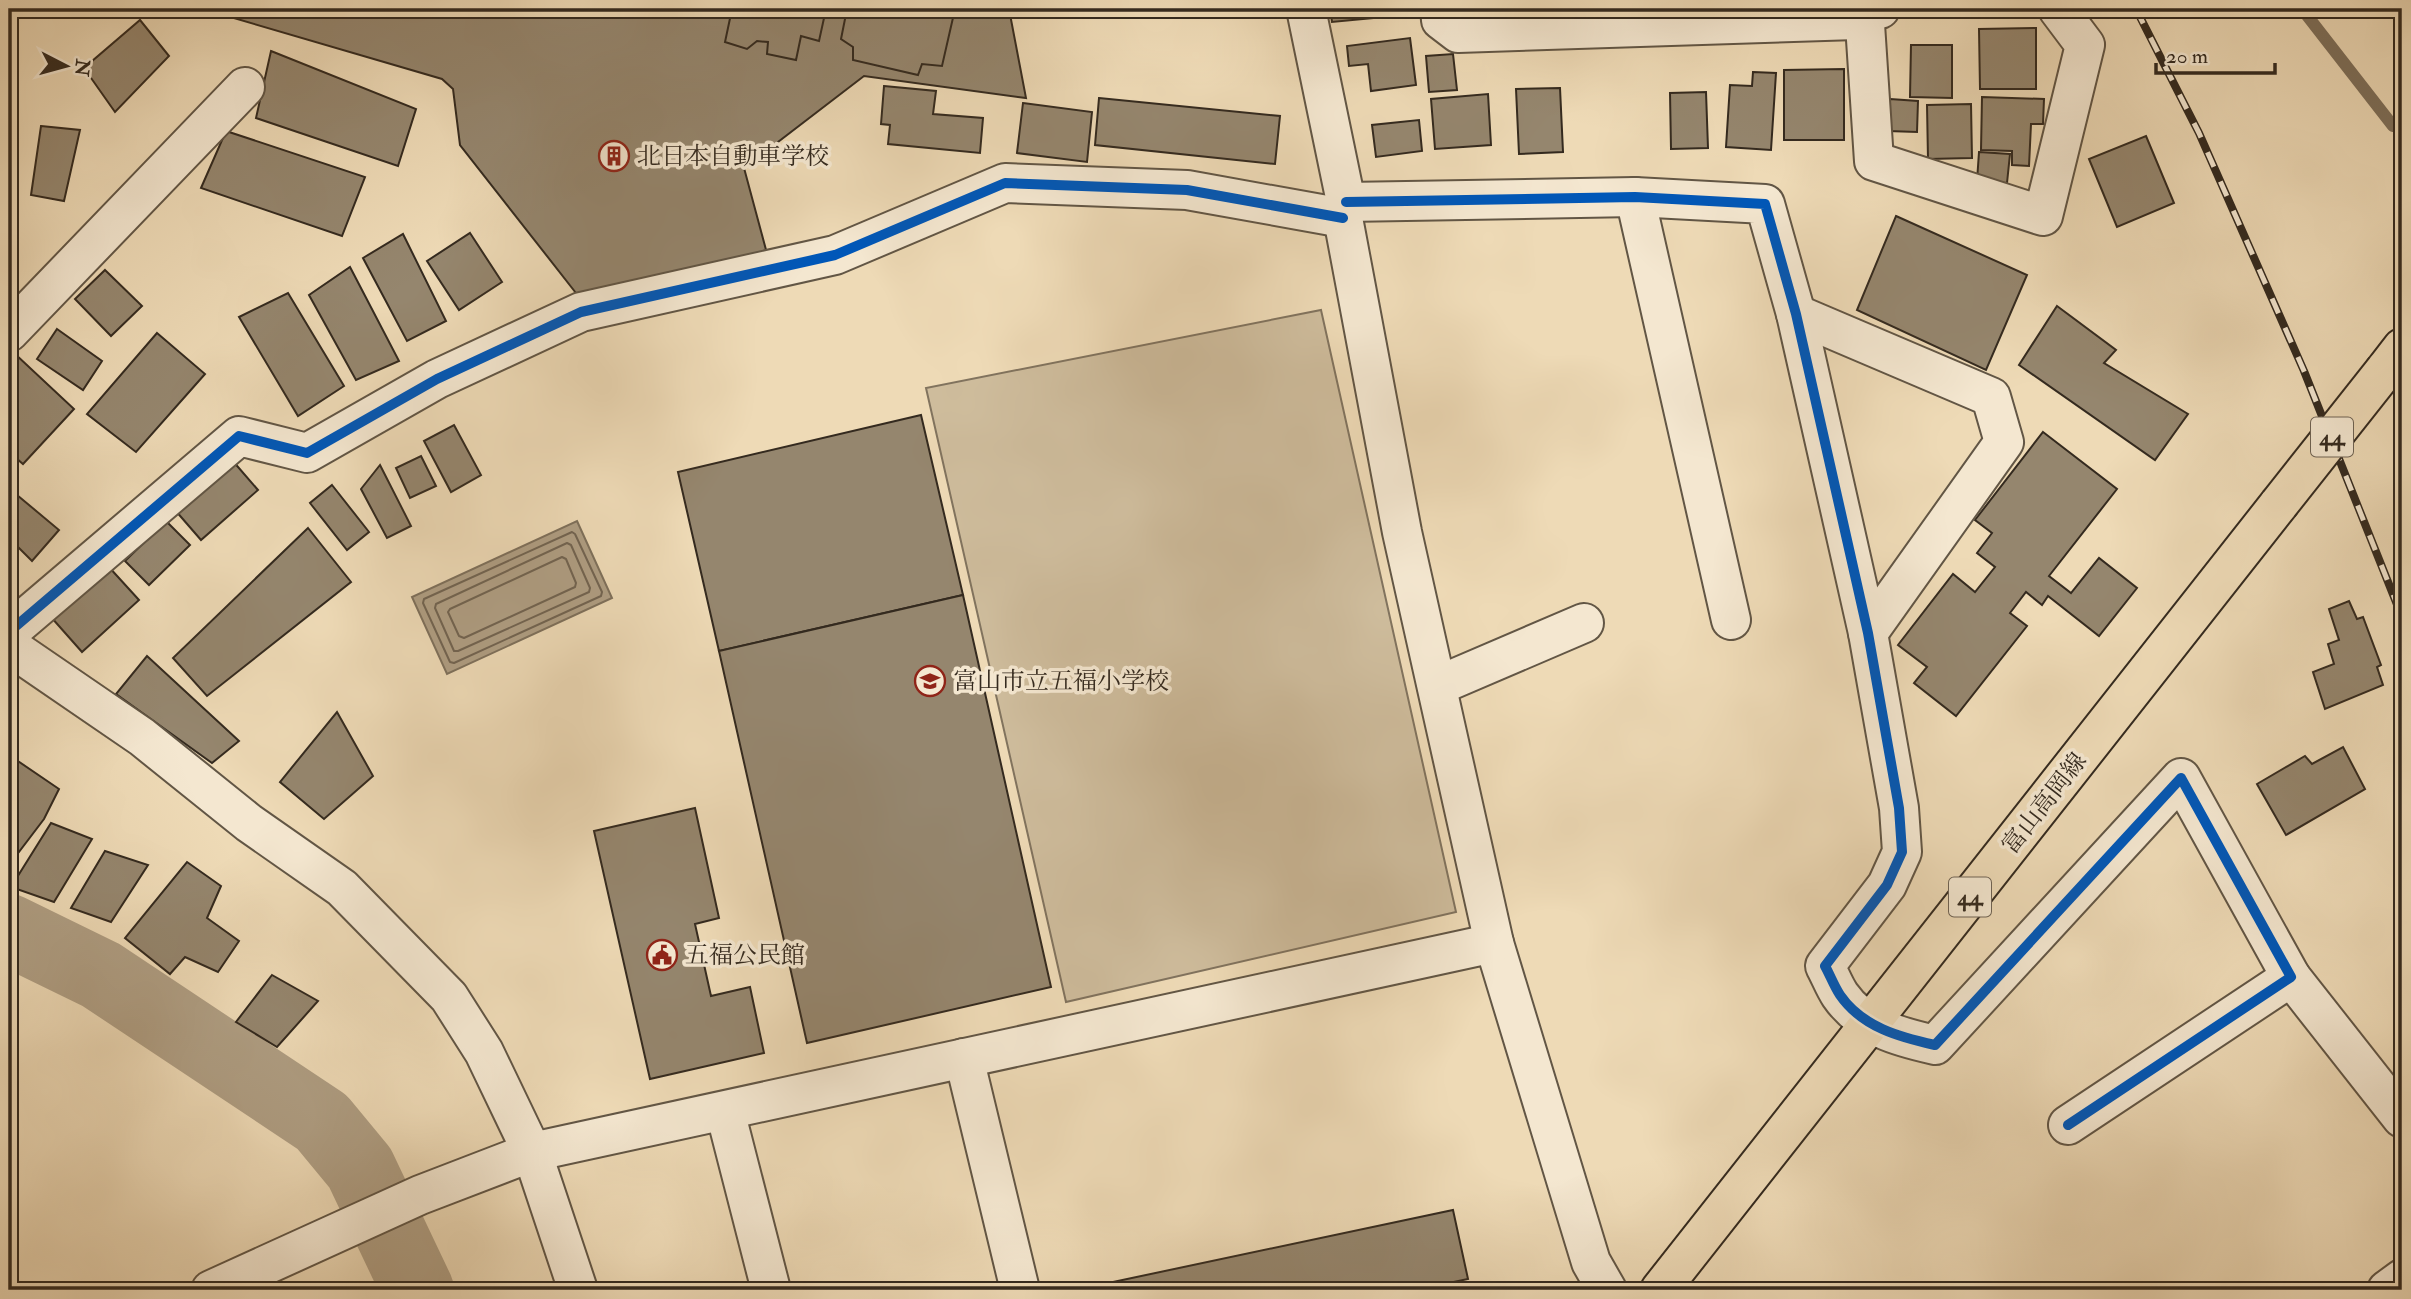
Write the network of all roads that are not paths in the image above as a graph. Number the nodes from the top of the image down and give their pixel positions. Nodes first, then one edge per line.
1 (1306, 9) edge
2 (1440, 9) edge
3 (2058, 9) edge
4 (1869, 10) edge
5 (245, 87) dead end
6 (1635, 197) junction
7 (1345, 210) junction
8 (1796, 314) junction
9 (9, 332) edge
10 (2393, 359) edge
11 (1731, 620) dead end
12 (1584, 623) dead end
13 (9, 632) edge
14 (1868, 633) junction
15 (9, 646) edge
16 (1437, 686) junction
17 (1494, 943) junction
18 (2291, 977) junction
19 (1870, 1024) junction
20 (964, 1058) junction
21 (724, 1111) junction
22 (2402, 1118) edge
23 (2068, 1125) dead end
24 (532, 1152) junction
25 (2402, 1279) edge
26 (211, 1290) edge
27 (578, 1290) edge
28 (771, 1290) edge
29 (1020, 1290) edge
30 (1607, 1290) edge
31 (1660, 1290) edge
32 (2388, 1290) edge

1 - 7 street
2 - 4 street
3 - 4 street
5 - 9 street
6 - 7 street
6 - 8 street
6 - 11 street
7 - 13 street
7 - 16 street
8 - 14 street
8 - 14 street
10 - 19 main road, 富山高岡線 / 44, bridge
12 - 16 street
14 - 19 street
15 - 24 street
16 - 17 street
17 - 20 street
17 - 30 street
18 - 19 street
18 - 22 street
18 - 23 street
19 - 31 main road, 富山高岡線 / 44
20 - 21 street
20 - 29 street
21 - 24 street
21 - 28 street
24 - 26 street
24 - 27 street
25 - 32 street

